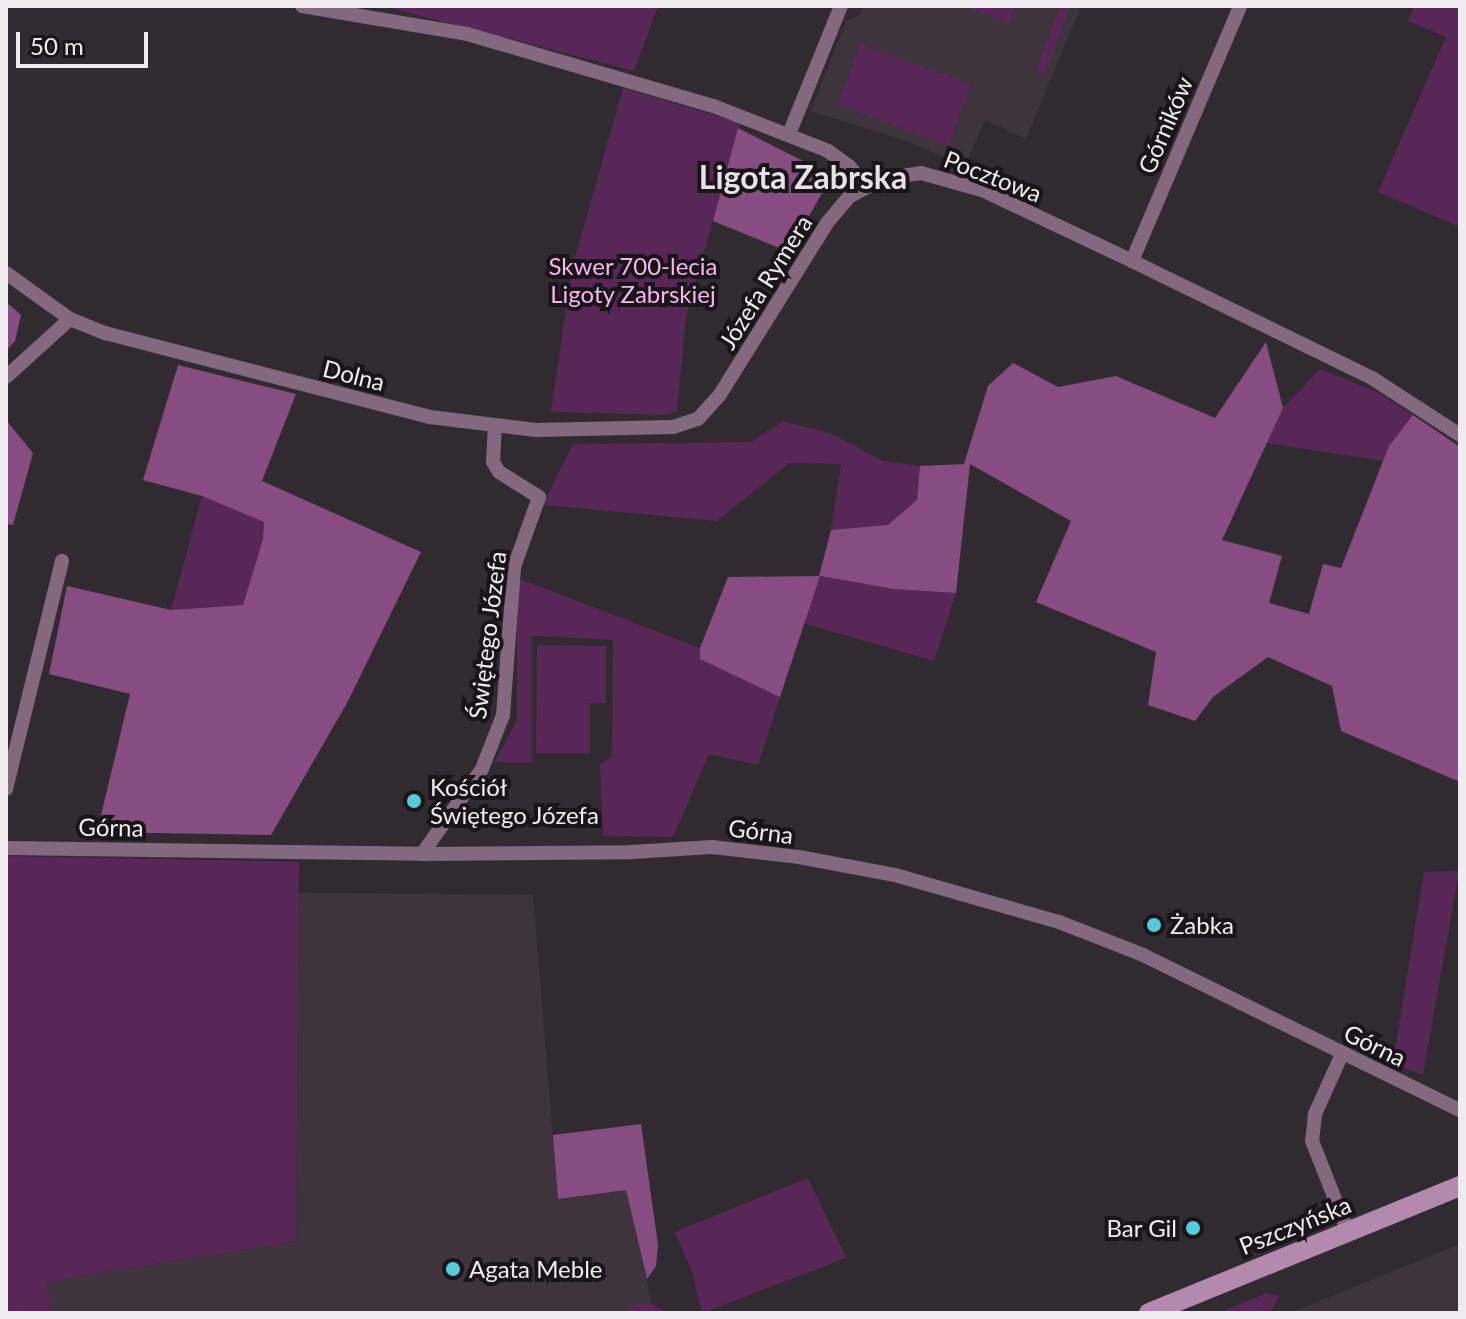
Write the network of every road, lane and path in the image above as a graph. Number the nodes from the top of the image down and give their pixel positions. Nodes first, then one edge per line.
1 (302, 6) edge
2 (841, 6) edge
3 (1240, 6) edge
4 (789, 134) junction
5 (865, 186) junction
6 (1132, 261) junction
7 (6, 273) edge
8 (70, 319) junction
9 (6, 377) edge
10 (709, 409) joint
11 (495, 427) junction
12 (1460, 435) edge
13 (62, 561) dead end
14 (6, 789) edge
15 (6, 848) edge
16 (422, 854) junction
17 (1342, 1054) junction
18 (1460, 1110) edge
19 (1460, 1186) edge
20 (1348, 1232) junction
21 (1149, 1313) edge

1 - 4 street
2 - 4 street
3 - 6 street, Górników
4 - 5 street
5 - 6 street, Pocztowa
5 - 10 street, Józefa Rymera
6 - 12 street, Pocztowa
7 - 8 street, Dolna
8 - 9 street
8 - 11 street, Dolna
10 - 11 street, Dolna
11 - 16 street, Świętego Józefa
13 - 14 street
15 - 16 street, Górna
16 - 17 street, Górna
17 - 18 street, Górna
17 - 20 street
19 - 20 main road, Pszczyńska
20 - 21 main road, Pszczyńska

